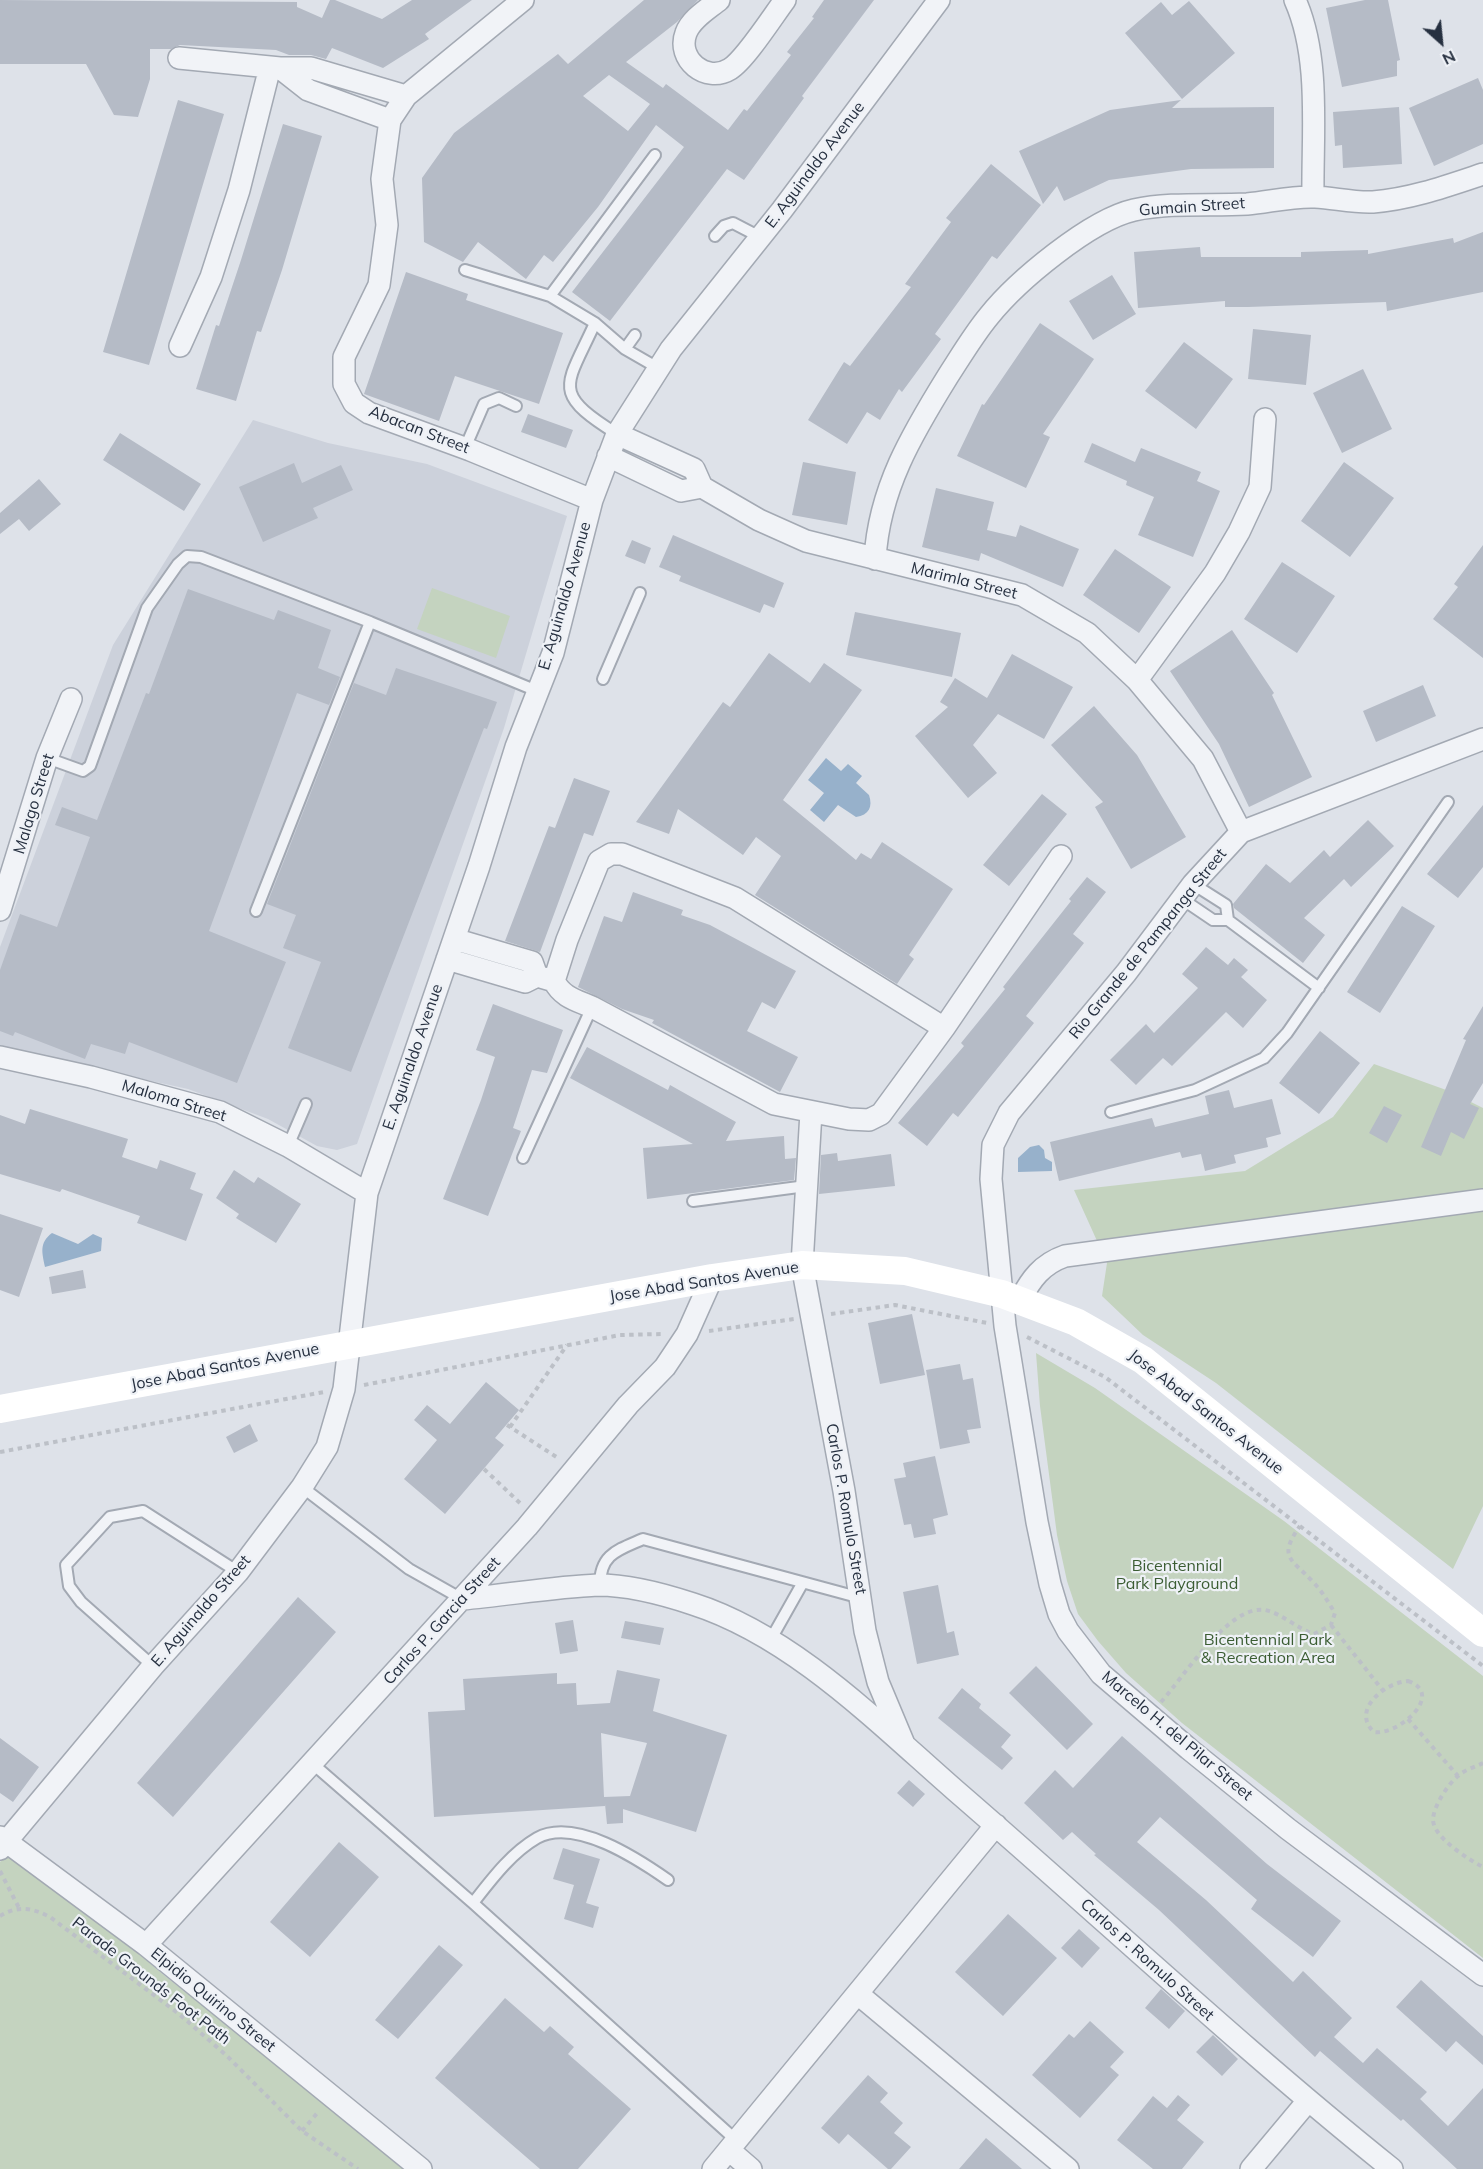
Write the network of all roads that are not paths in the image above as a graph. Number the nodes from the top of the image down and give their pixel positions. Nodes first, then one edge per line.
1 (523, 0) edge
2 (719, 0) edge
3 (785, 0) edge
4 (939, 0) edge
5 (1295, 0) edge
6 (179, 58) dead end
7 (275, 67) junction
8 (406, 96) junction
9 (390, 120) junction
10 (655, 155) dead end
11 (1483, 174) edge
12 (1312, 197) junction
13 (715, 236) dead end
14 (760, 237) junction
15 (465, 270) dead end
16 (550, 296) junction
17 (595, 323) junction
18 (635, 335) dead end
19 (180, 346) dead end
20 (626, 349) junction
21 (658, 368) junction
22 (516, 406) dead end
23 (1265, 418) dead end
24 (617, 434) junction
25 (465, 448) junction
26 (608, 456) junction
27 (702, 487) junction
28 (592, 501) junction
29 (875, 559) junction
30 (640, 593) dead end
31 (370, 622) junction
32 (603, 679) dead end
33 (1137, 680) junction
34 (537, 692) junction
35 (71, 699) dead end
36 (1483, 739) edge
37 (47, 758) junction
38 (1448, 802) dead end
39 (1241, 832) junction
40 (1061, 856) dead end
41 (1188, 891) junction
42 (0, 910) edge
43 (256, 911) dead end
44 (1228, 920) junction
45 (451, 949) junction
46 (545, 978) junction
47 (1319, 988) junction
48 (592, 1007) junction
49 (944, 1028) junction
50 (0, 1057) edge
51 (306, 1104) dead end
52 (811, 1112) junction
53 (1111, 1112) dead end
54 (288, 1146) junction
55 (523, 1158) dead end
56 (806, 1186) junction
57 (367, 1193) junction
58 (1483, 1200) edge
59 (693, 1201) dead end
60 (802, 1265) junction
61 (712, 1278) junction
62 (1011, 1297) junction
63 (348, 1345) junction
64 (0, 1409) edge
65 (302, 1486) junction
66 (238, 1572) junction
67 (802, 1584) junction
68 (600, 1585) junction
69 (861, 1598) junction
70 (462, 1599) junction
71 (1483, 1633) edge
72 (771, 1639) junction
73 (153, 1666) junction
74 (905, 1747) junction
75 (313, 1764) junction
76 (996, 1825) junction
77 (3, 1842) edge
78 (668, 1880) dead end
79 (473, 1904) junction
80 (146, 1945) junction
81 (1483, 1975) edge
82 (858, 1994) junction
83 (1307, 2102) junction
84 (733, 2145) junction
85 (421, 2169) edge
86 (713, 2169) edge
87 (751, 2169) edge
88 (1068, 2169) edge
89 (1251, 2169) edge
90 (1392, 2169) edge

1 - 8 street, Abacan Street
2 - 3 street
4 - 14 street, E. Aguinaldo Avenue
5 - 12 street
6 - 7 street
7 - 8 street
7 - 9 street
7 - 19 street
8 - 9 street, Abacan Street
9 - 25 street, Abacan Street
10 - 16 lane
11 - 12 street, Gumain Street
12 - 29 street, Gumain Street
13 - 14 lane
14 - 21 street, E. Aguinaldo Avenue
15 - 16 lane
16 - 17 lane
17 - 20 lane
17 - 24 lane
18 - 20 lane
20 - 21 lane
21 - 24 street, E. Aguinaldo Avenue
22 - 25 lane
23 - 33 street
24 - 26 street, E. Aguinaldo Avenue
24 - 27 street, Marimla Street
25 - 28 street, Abacan Street
26 - 27 street
26 - 28 street, E. Aguinaldo Avenue
27 - 29 street, Marimla Street
28 - 34 street, E. Aguinaldo Avenue
29 - 33 street, Marimla Street
30 - 32 lane
31 - 34 lane
31 - 37 lane
31 - 43 lane
33 - 39 street, Marimla Street
34 - 45 street, E. Aguinaldo Avenue
35 - 37 street, Malago Street
36 - 39 street, Rio Grande de Pampanga Street
37 - 42 street, Malago Street
38 - 47 lane
39 - 41 street, Rio Grande de Pampanga Street
40 - 49 street
41 - 44 lane
41 - 44 lane
41 - 62 street, Rio Grande de Pampanga Street
44 - 47 lane
45 - 46 street
45 - 57 street, E. Aguinaldo Avenue
46 - 48 street
46 - 49 street
47 - 53 lane
48 - 52 street
48 - 55 lane
49 - 52 street
50 - 54 street, Maloma Street
51 - 54 lane
52 - 56 street, Carlos P. Romulo Street
54 - 57 street, Maloma Street
56 - 59 lane
56 - 60 street, Carlos P. Romulo Street
57 - 63 street, E. Aguinaldo Avenue
58 - 62 street
60 - 61 main road, Jose Abad Santos Avenue
60 - 62 main road, Jose Abad Santos Avenue
60 - 69 street, Carlos P. Romulo Street
61 - 63 main road, Jose Abad Santos Avenue
61 - 70 street, Carlos P. Garcia Street
62 - 71 main road, Jose Abad Santos Avenue
62 - 81 street, Marcelo H. del Pilar Street
63 - 64 main road, Jose Abad Santos Avenue
63 - 65 street, E. Aguinaldo Street
65 - 66 street, E. Aguinaldo Street
65 - 70 lane
66 - 73 street, E. Aguinaldo Street
66 - 73 lane
67 - 68 lane
67 - 69 lane
67 - 72 lane
68 - 70 street, Carlos P. Romulo Street
68 - 72 street, Carlos P. Romulo Street
69 - 74 street, Carlos P. Romulo Street
70 - 75 street, Carlos P. Garcia Street
72 - 74 street, Carlos P. Romulo Street
73 - 77 street, E. Aguinaldo Street
74 - 76 street, Carlos P. Romulo Street
75 - 79 lane
75 - 80 street, Carlos P. Garcia Street
76 - 82 street
76 - 83 street, Carlos P. Romulo Street
77 - 80 street, Elpidio Quirino Street
78 - 79 lane
79 - 84 lane
80 - 85 street, Elpidio Quirino Street
82 - 84 street
82 - 88 street
83 - 89 street
83 - 90 street, Carlos P. Romulo Street
84 - 86 street
84 - 87 street

